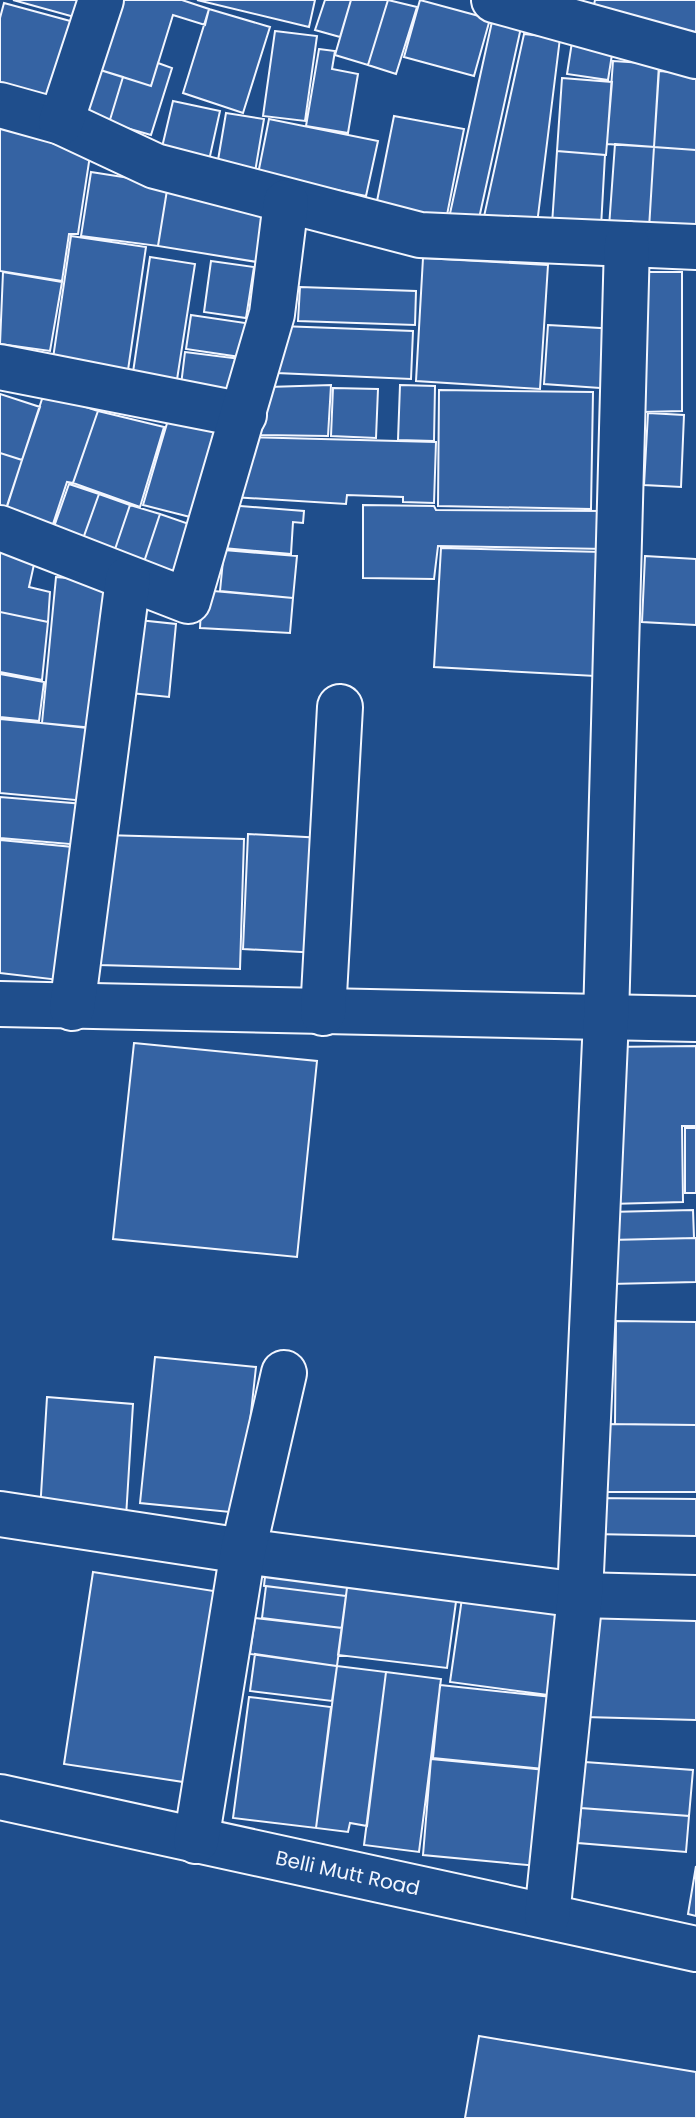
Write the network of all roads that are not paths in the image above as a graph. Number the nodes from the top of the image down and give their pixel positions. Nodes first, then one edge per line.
1 (101, 0) edge
2 (494, 0) edge
3 (696, 56) edge
4 (0, 105) edge
5 (61, 122) junction
6 (286, 202) junction
7 (627, 244) junction
8 (696, 247) edge
9 (0, 367) edge
10 (244, 415) junction
11 (0, 528) edge
12 (128, 579) junction
13 (340, 707) dead end
14 (0, 1004) edge
15 (72, 1008) junction
16 (323, 1013) junction
17 (606, 1019) junction
18 (696, 1019) edge
19 (284, 1373) dead end
20 (0, 1514) edge
21 (243, 1551) junction
22 (580, 1595) junction
23 (696, 1598) edge
24 (0, 1797) edge
25 (196, 1841) junction
26 (547, 1916) junction
27 (696, 1949) edge

1 - 5 street
2 - 3 street
4 - 5 street
5 - 6 street
6 - 7 street
6 - 10 street
7 - 8 street
7 - 17 street
9 - 10 street
10 - 12 street
11 - 12 street
12 - 15 street
13 - 16 street
14 - 15 street
15 - 16 street
16 - 17 street
17 - 18 street
17 - 22 street
19 - 21 street
20 - 21 street
21 - 22 street
21 - 25 street
22 - 23 street
22 - 26 street
24 - 25 street, Belli Mutt Road
25 - 26 street, Belli Mutt Road
26 - 27 street, Belli Mutt Road

